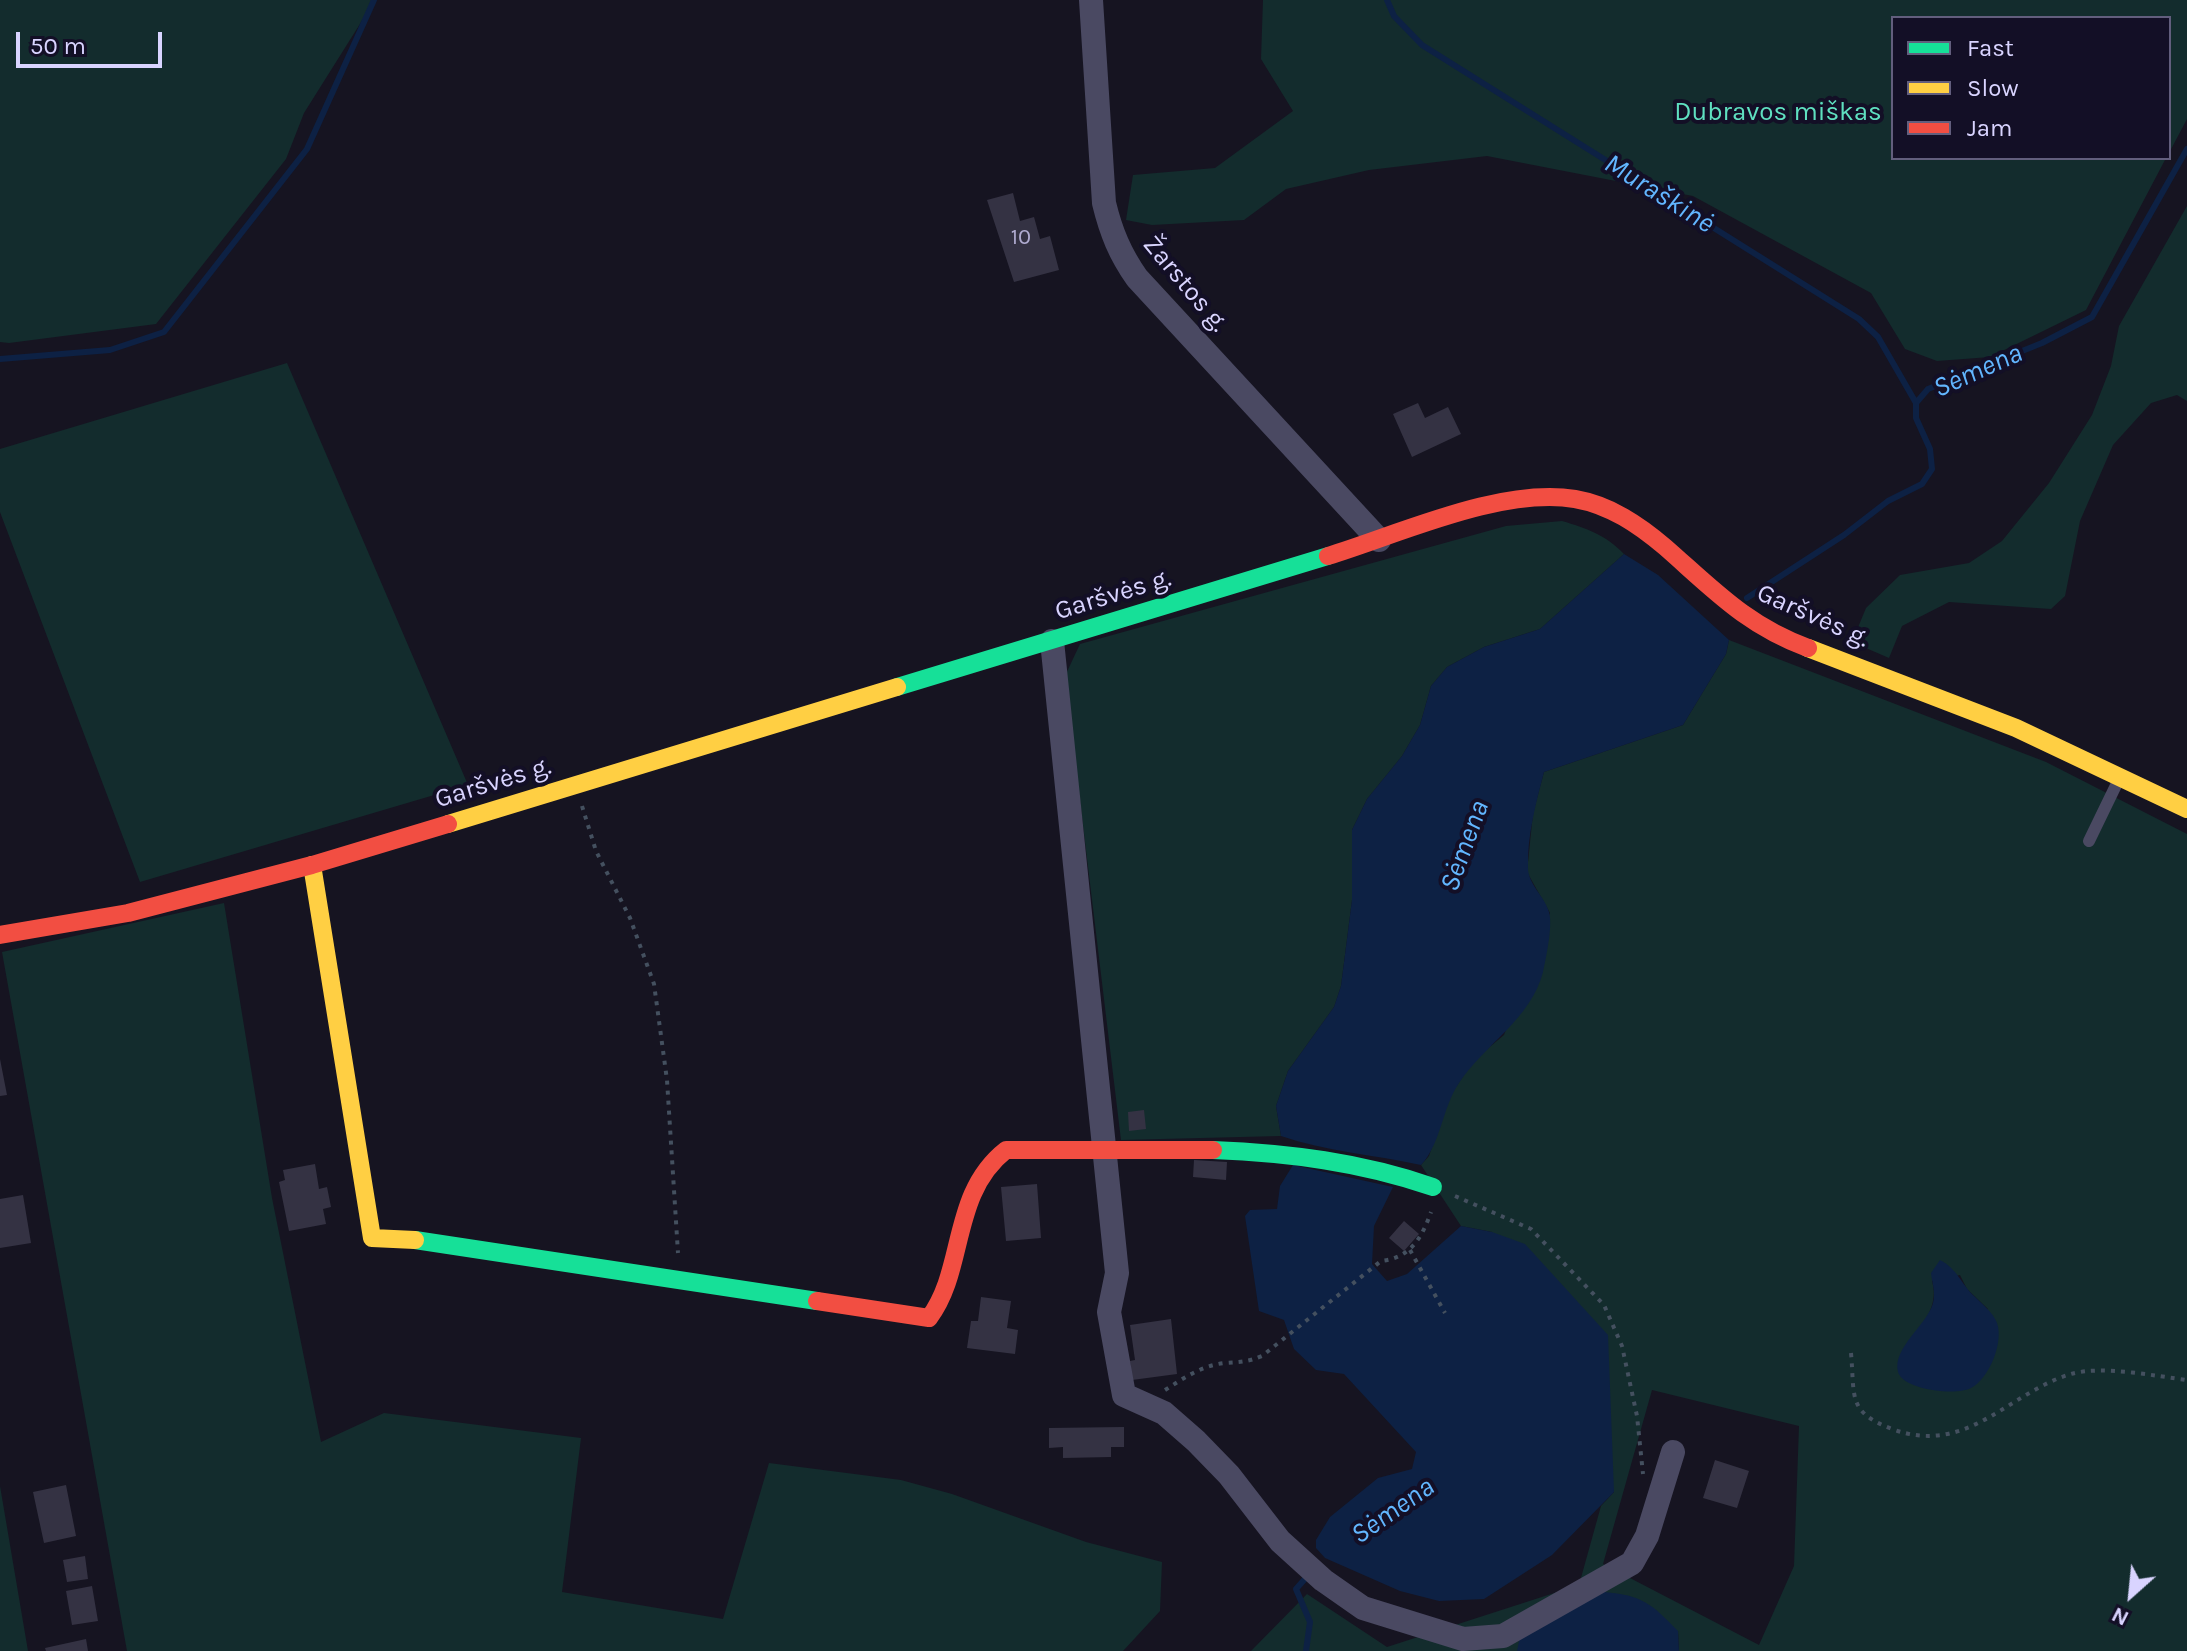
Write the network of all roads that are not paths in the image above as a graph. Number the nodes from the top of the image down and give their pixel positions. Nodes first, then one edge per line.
1 (1091, 0) edge
2 (1379, 540) junction
3 (1052, 641) junction
4 (2122, 774) junction
5 (2187, 809) edge
6 (2089, 841) dead end
7 (312, 865) junction
8 (0, 935) edge
9 (1105, 1145) junction
10 (1433, 1187) road end
11 (1673, 1452) dead end

1 - 2 street, Žarstos g.
2 - 3 main road, Garšvės g.
2 - 4 main road, Garšvės g.
3 - 7 main road, Garšvės g.
3 - 9 street
4 - 5 main road, Garšvės g.
4 - 6 lane
7 - 8 main road, Garšvės g.
7 - 9 main road
9 - 10 main road
9 - 11 street

